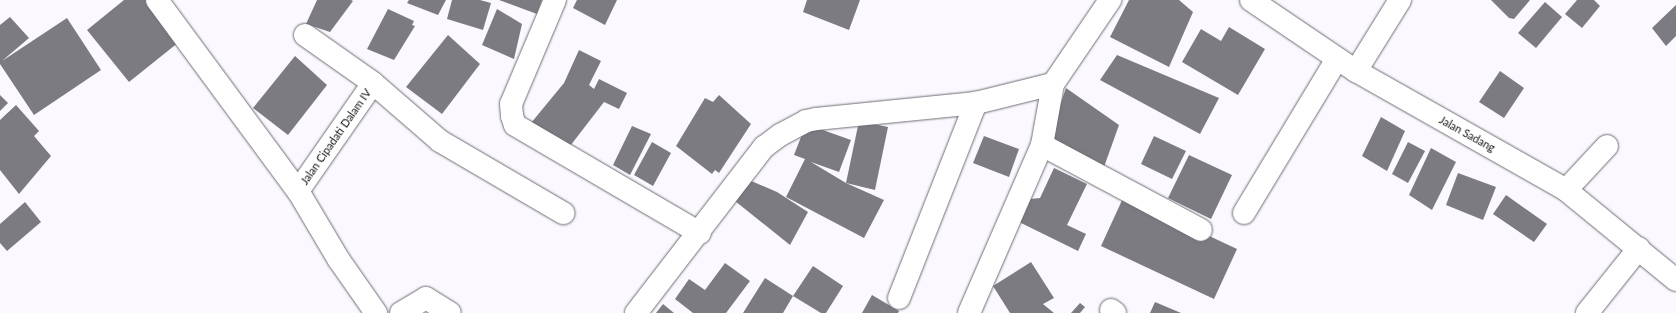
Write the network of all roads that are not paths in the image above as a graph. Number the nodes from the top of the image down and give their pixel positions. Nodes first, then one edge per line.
1 (556, 0) edge
2 (1110, 0) edge
3 (1251, 0) edge
4 (1400, 0) edge
5 (164, 3) edge
6 (305, 35) dead end
7 (1337, 59) junction
8 (1356, 71) junction
9 (373, 83) junction
10 (1052, 84) junction
11 (976, 102) junction
12 (1042, 145) junction
13 (1607, 146) dead end
14 (1566, 190) junction
15 (298, 191) junction
16 (563, 213) dead end
17 (1244, 213) dead end
18 (1201, 230) dead end
19 (700, 233) junction
20 (1639, 248) junction
21 (1676, 280) edge
22 (899, 298) dead end
23 (376, 313) edge
24 (401, 313) edge
25 (450, 313) edge
26 (636, 313) edge
27 (969, 313) edge
28 (1587, 313) edge

1 - 19 street
2 - 10 street
3 - 7 street, Jalan Sadang
4 - 8 street
5 - 15 street
6 - 9 street
7 - 8 street, Jalan Sadang
7 - 17 street
8 - 14 street, Jalan Sadang
9 - 15 street, Jalan Cipadati Dalam IV
9 - 16 street
10 - 11 street
10 - 12 street
11 - 19 street
11 - 22 street
12 - 18 street
12 - 27 street
13 - 14 street
14 - 20 street, Jalan Sadang
15 - 23 street
19 - 26 street
20 - 21 street, Jalan Sadang
20 - 28 street
24 - 25 street

